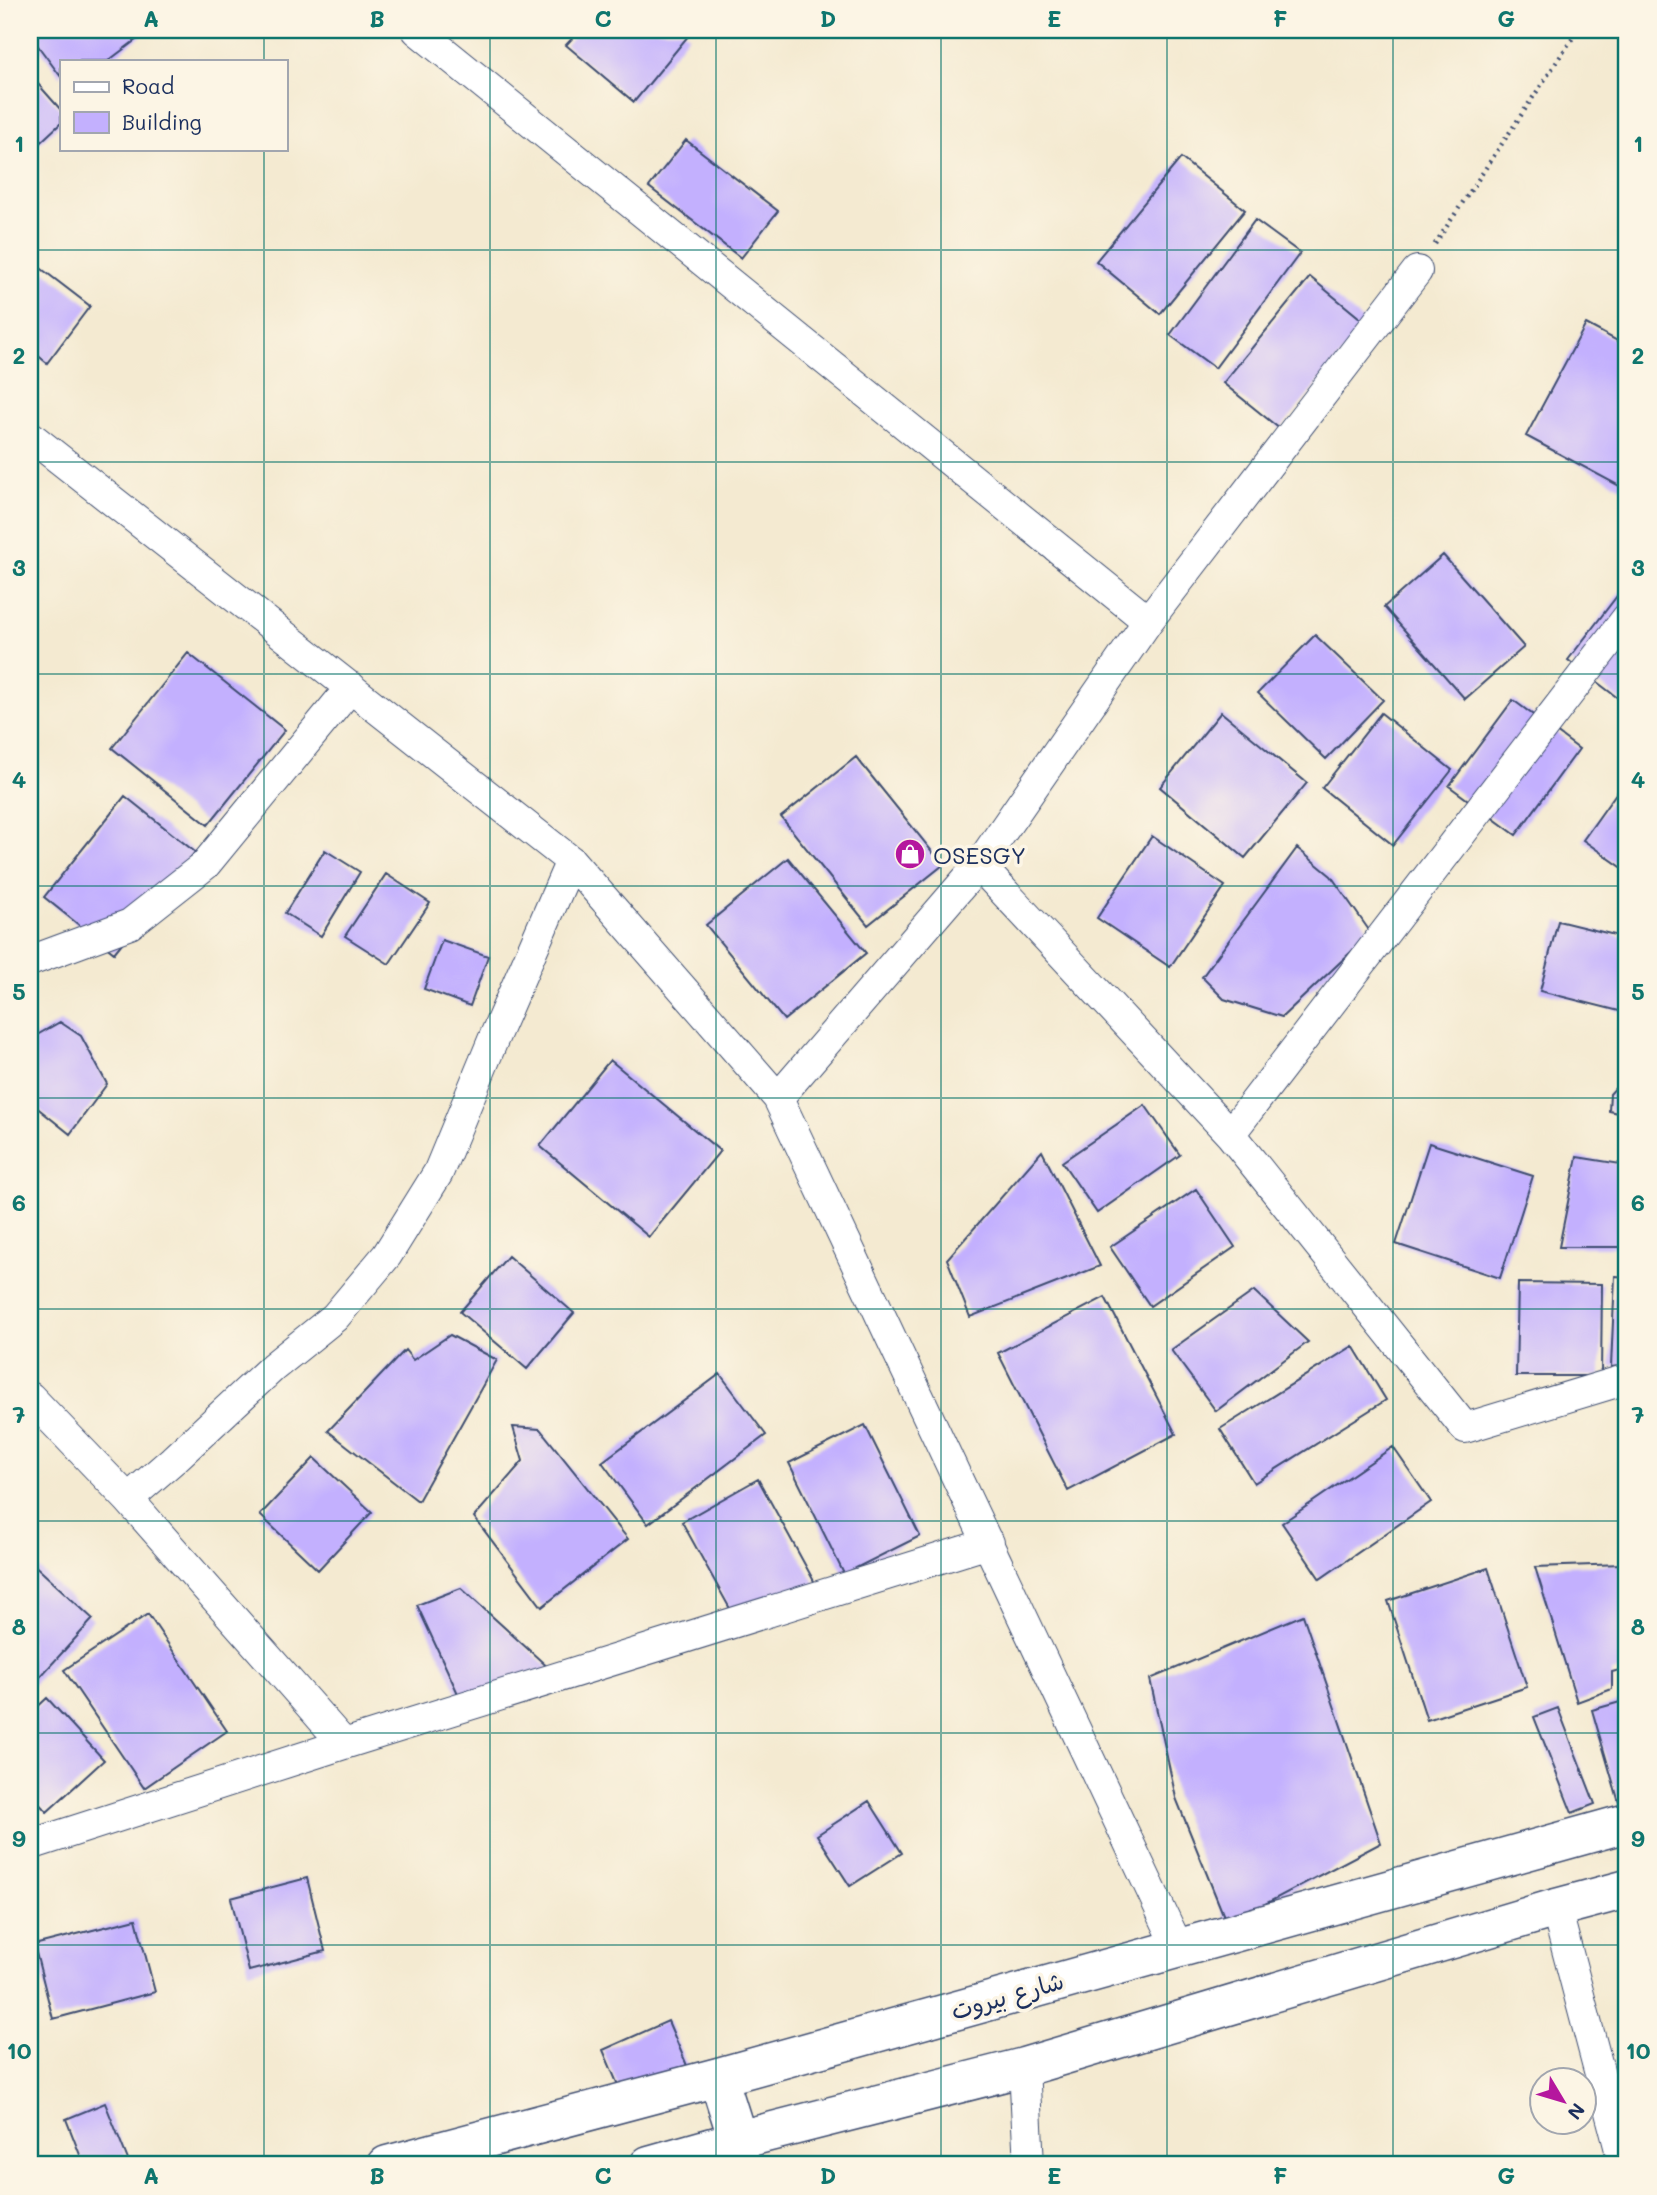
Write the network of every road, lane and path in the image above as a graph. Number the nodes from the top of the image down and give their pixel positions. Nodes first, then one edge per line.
1 (417, 30) edge
2 (1578, 30) edge
3 (1417, 271) joint
4 (30, 436) edge
5 (1627, 618) edge
6 (1148, 621) junction
7 (351, 687) junction
8 (571, 861) junction
9 (979, 865) junction
10 (30, 961) edge
11 (778, 1098) junction
12 (1230, 1134) junction
13 (1627, 1379) edge
14 (30, 1397) edge
15 (128, 1499) junction
16 (989, 1543) junction
17 (344, 1744) junction
18 (1627, 1823) edge
19 (30, 1845) edge
20 (1627, 1889) edge
21 (1556, 1908) junction
22 (1178, 1947) junction
23 (1024, 2067) junction
24 (718, 2077) junction
25 (737, 2140) junction
26 (387, 2165) edge
27 (649, 2165) edge
28 (1029, 2165) edge
29 (1624, 2165) edge

1 - 6 street
2 - 3 path
3 - 6 street
4 - 7 street
5 - 12 street
6 - 9 street
7 - 8 street
7 - 10 street
8 - 11 street
8 - 15 street
9 - 11 street
9 - 12 street
11 - 16 street
12 - 13 street
14 - 15 street
15 - 17 street
16 - 17 street
16 - 22 street
17 - 19 street
18 - 22 main road, شارع بيروت
20 - 21 main road
21 - 23 main road
21 - 29 street
22 - 24 main road, شارع بيروت
23 - 25 main road
23 - 28 street
24 - 25 main road
24 - 26 main road, شارع بيروت
25 - 27 main road

